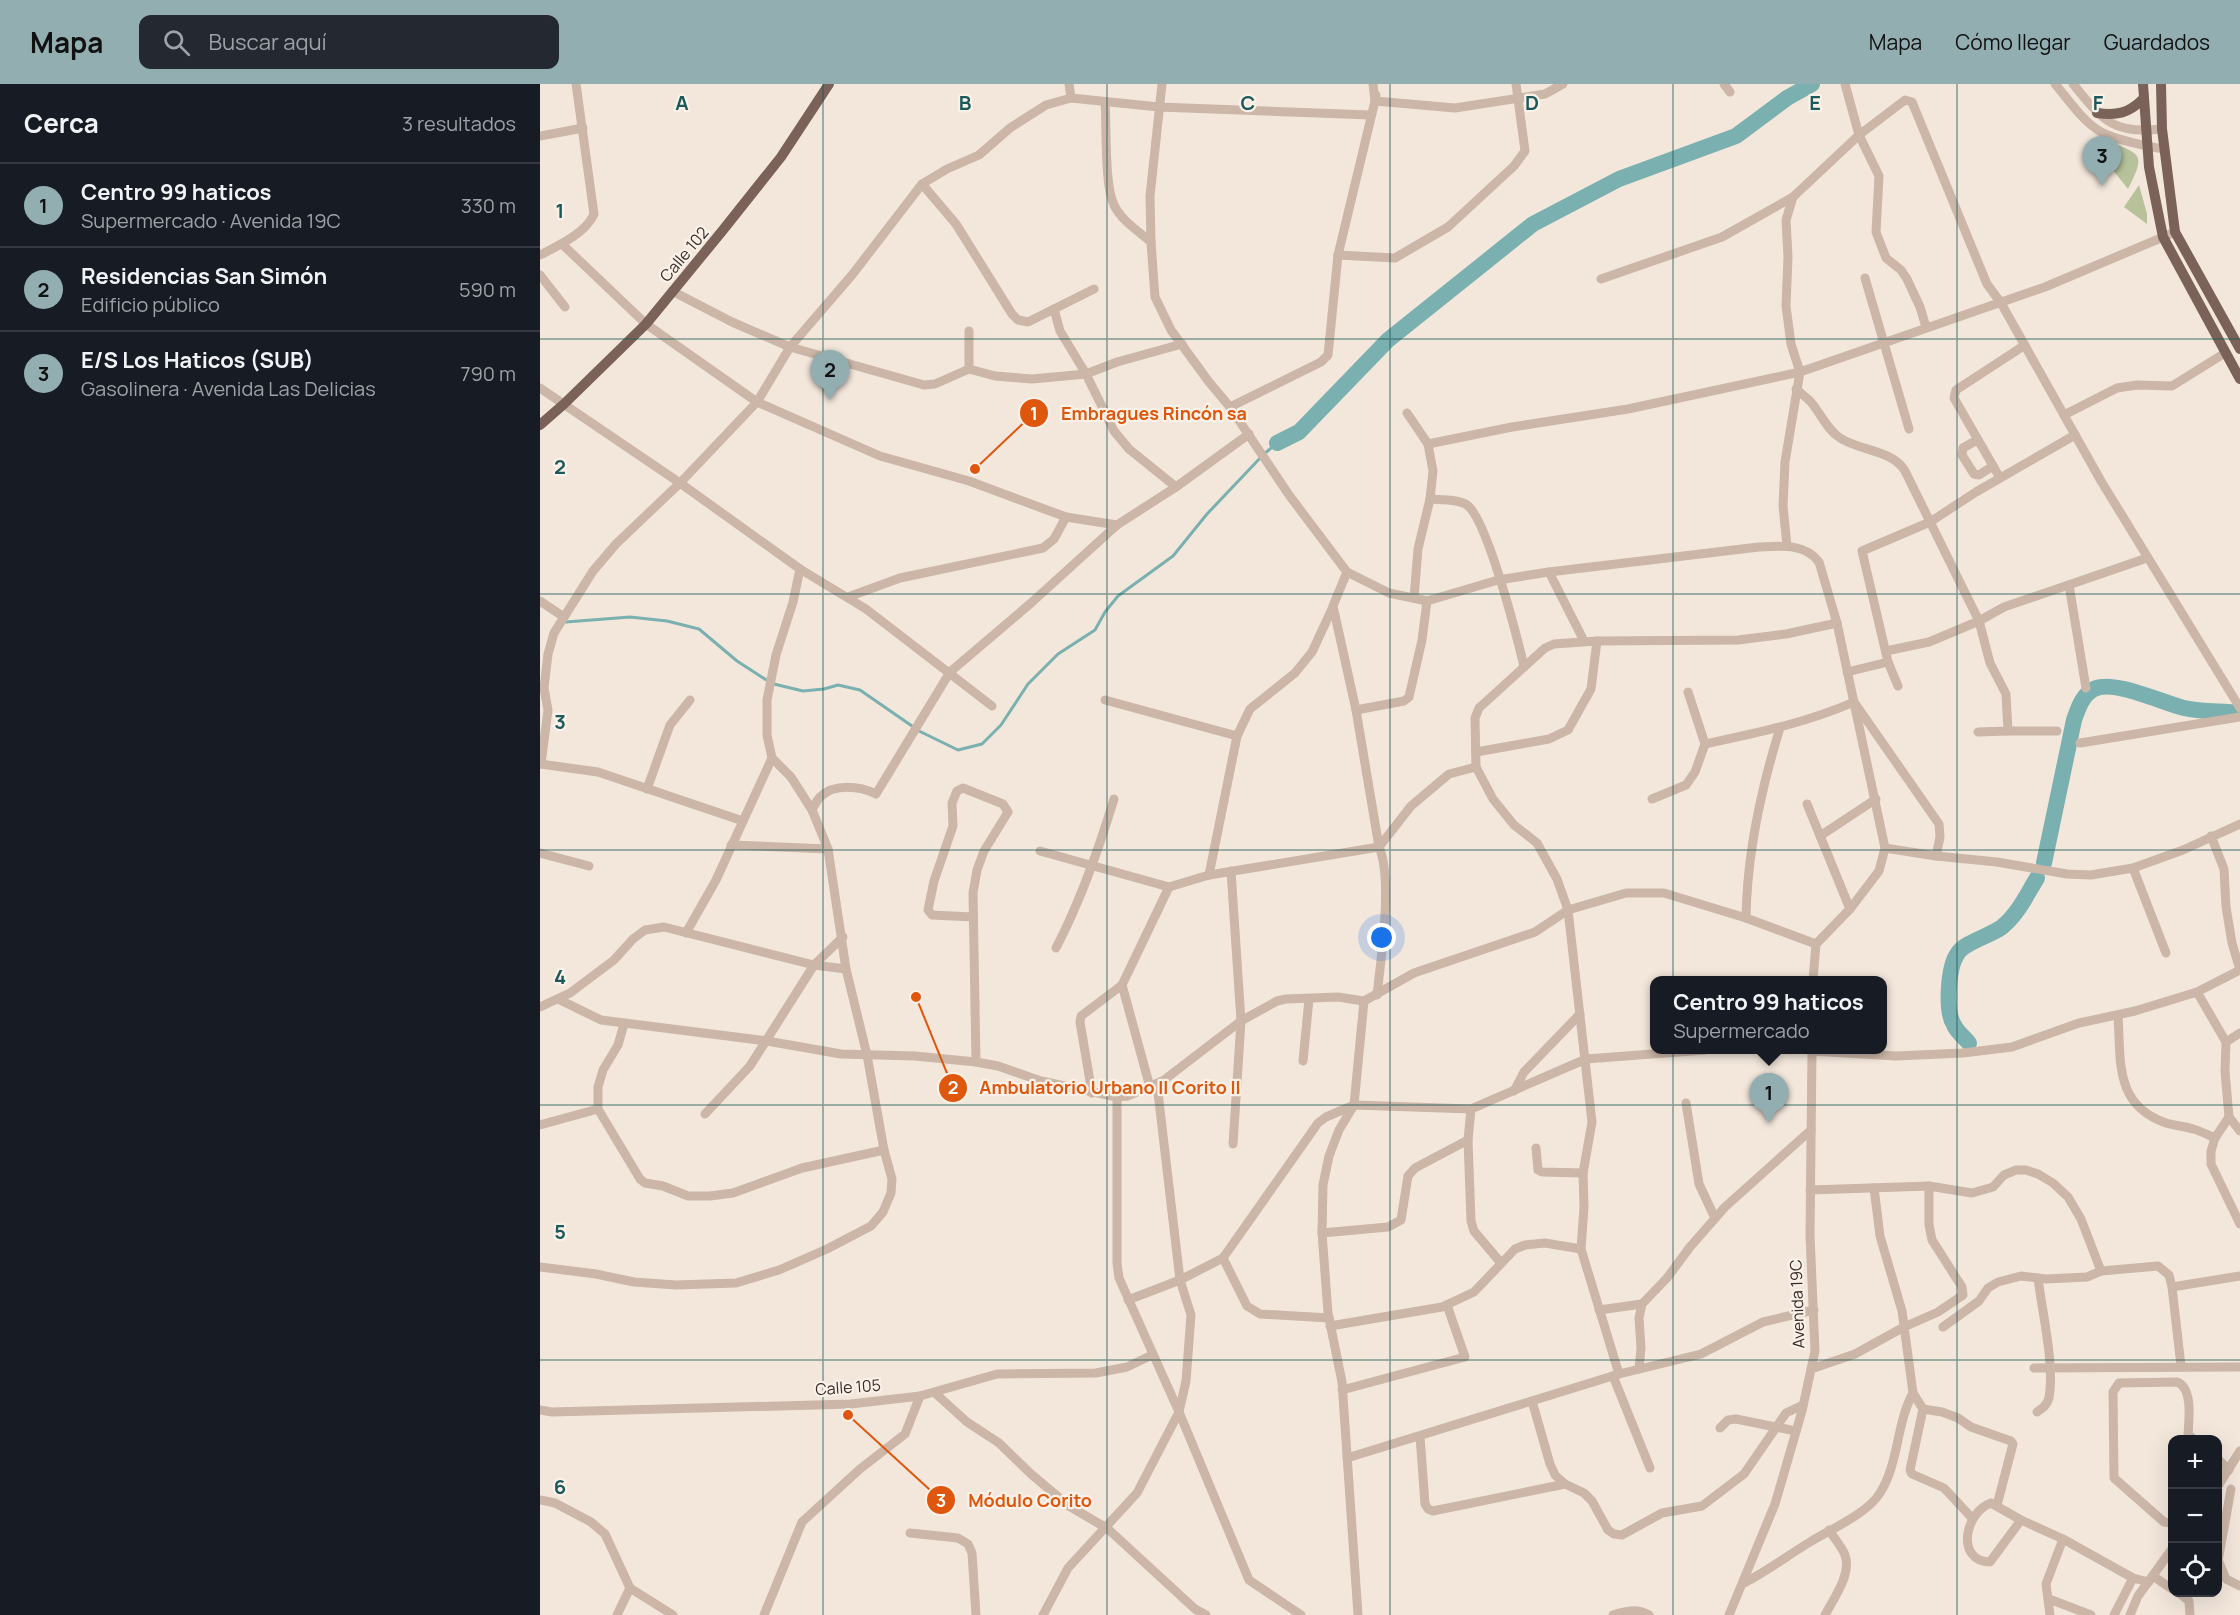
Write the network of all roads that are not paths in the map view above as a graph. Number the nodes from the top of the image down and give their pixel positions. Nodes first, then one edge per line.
1 (576, 84) edge
2 (829, 84) edge
3 (1069, 84) edge
4 (1162, 84) edge
5 (1373, 84) edge
6 (1379, 84) edge
7 (1516, 84) edge
8 (1563, 84) edge
9 (1845, 84) edge
10 (2055, 84) edge
11 (2073, 84) edge
12 (2143, 84) edge
13 (2161, 84) edge
14 (1071, 98) junction
15 (1518, 99) junction
16 (2143, 99) junction
17 (1375, 101) junction
18 (1105, 102) junction
19 (1159, 107) junction
20 (2097, 113) junction
21 (1370, 116) junction
22 (583, 128) junction
23 (2162, 129) junction
24 (2145, 131) junction
25 (1858, 135) junction
26 (540, 136) edge
27 (2147, 147) junction
28 (2164, 149) junction
29 (922, 184) junction
30 (1793, 197) junction
31 (2175, 232) junction
32 (2163, 237) junction
33 (1150, 242) junction
34 (562, 244) junction
35 (540, 255) edge
36 (1338, 255) junction
37 (540, 275) edge
38 (1865, 278) dead end
39 (1601, 279) dead end
40 (1094, 289) dead end
41 (672, 291) junction
42 (2001, 303) junction
43 (564, 307) dead end
44 (1054, 309) junction
45 (645, 324) junction
46 (1926, 327) junction
47 (969, 331) dead end
48 (2231, 333) junction
49 (2218, 340) junction
50 (1182, 344) junction
51 (1883, 344) junction
52 (2025, 345) junction
53 (790, 347) junction
54 (2240, 349) edge
55 (2225, 353) junction
56 (969, 369) junction
57 (1800, 372) junction
58 (1086, 374) junction
59 (2240, 379) edge
60 (540, 388) edge
61 (1796, 389) junction
62 (757, 402) junction
63 (564, 404) junction
64 (1230, 406) junction
65 (1407, 413) dead end
66 (2064, 415) junction
67 (540, 425) edge
68 (1909, 429) dead end
69 (1249, 434) junction
70 (2075, 435) junction
71 (1977, 440) junction
72 (1428, 444) junction
73 (1993, 466) junction
74 (2000, 478) junction
75 (680, 483) junction
76 (1176, 487) junction
77 (1430, 499) junction
78 (1066, 517) junction
79 (1930, 522) junction
80 (1117, 525) junction
81 (1786, 546) junction
82 (2146, 558) junction
83 (800, 569) junction
84 (1347, 572) junction
85 (1549, 572) junction
86 (1498, 579) junction
87 (2069, 585) junction
88 (848, 597) junction
89 (1414, 598) junction
90 (540, 601) edge
91 (1427, 601) junction
92 (1333, 606) junction
93 (564, 617) junction
94 (1978, 621) junction
95 (1838, 623) junction
96 (1584, 641) junction
97 (1597, 641) junction
98 (1886, 651) junction
99 (1888, 662) junction
100 (1524, 666) junction
101 (950, 672) junction
102 (1847, 672) junction
103 (1898, 686) dead end
104 (2086, 688) dead end
105 (1688, 692) dead end
106 (690, 700) dead end
107 (1105, 700) dead end
108 (1854, 702) junction
109 (992, 706) dead end
110 (2240, 708) edge
111 (1356, 710) junction
112 (2240, 717) edge
113 (1780, 728) junction
114 (2008, 731) junction
115 (2057, 731) dead end
116 (1978, 732) dead end
117 (1237, 736) junction
118 (2080, 743) dead end
119 (1705, 744) junction
120 (1476, 752) junction
121 (772, 758) junction
122 (540, 764) edge
123 (1476, 767) junction
124 (647, 789) junction
125 (1114, 799) dead end
126 (1652, 799) dead end
127 (1876, 800) junction
128 (1807, 804) dead end
129 (812, 810) junction
130 (742, 821) junction
131 (2240, 824) edge
132 (1820, 836) junction
133 (2211, 836) junction
134 (731, 845) junction
135 (1379, 847) junction
136 (1885, 848) junction
137 (828, 849) junction
138 (1040, 851) dead end
139 (540, 853) edge
140 (1936, 856) junction
141 (589, 866) dead end
142 (1093, 866) junction
143 (2133, 868) junction
144 (1231, 870) junction
145 (1209, 874) junction
146 (1169, 887) junction
147 (1850, 909) junction
148 (1568, 910) junction
149 (973, 916) junction
150 (1746, 918) junction
151 (686, 933) junction
152 (843, 937) junction
153 (1816, 944) junction
154 (1056, 948) dead end
155 (2166, 953) dead end
156 (814, 965) junction
157 (846, 969) junction
158 (2240, 970) edge
159 (1813, 976) edge
160 (1122, 985) junction
161 (2197, 992) junction
162 (1377, 994) junction
163 (558, 999) junction
164 (1309, 999) junction
165 (1364, 1002) junction
166 (540, 1007) edge
167 (1580, 1014) junction
168 (2118, 1015) junction
169 (1241, 1021) junction
170 (624, 1024) junction
171 (2240, 1033) edge
172 (768, 1041) junction
173 (2226, 1042) junction
174 (867, 1054) junction
175 (1652, 1054) edge
176 (1812, 1054) edge
177 (1868, 1054) edge
178 (1586, 1059) junction
179 (1304, 1061) dead end
180 (976, 1062) junction
181 (1154, 1085) junction
182 (1514, 1091) junction
183 (1092, 1093) junction
184 (1117, 1098) junction
185 (1686, 1103) dead end
186 (1354, 1105) junction
187 (1471, 1109) junction
188 (598, 1110) junction
189 (705, 1114) dead end
190 (2229, 1117) junction
191 (540, 1125) edge
192 (1811, 1130) junction
193 (2240, 1131) edge
194 (2215, 1138) junction
195 (1468, 1140) junction
196 (1233, 1144) dead end
197 (1536, 1148) dead end
198 (884, 1150) junction
199 (1583, 1173) junction
200 (1929, 1186) junction
201 (1874, 1188) junction
202 (1810, 1190) junction
203 (2240, 1197) edge
204 (2230, 1204) junction
205 (1715, 1218) junction
206 (2240, 1224) edge
207 (1322, 1233) junction
208 (1581, 1249) junction
209 (1223, 1258) junction
210 (1501, 1263) junction
211 (540, 1267) edge
212 (2101, 1271) junction
213 (2240, 1275) edge
214 (2038, 1278) junction
215 (1180, 1280) junction
216 (2172, 1287) junction
217 (1128, 1300) junction
218 (1447, 1305) junction
219 (1642, 1305) junction
220 (1599, 1310) junction
221 (1814, 1310) junction
222 (1329, 1322) junction
223 (1904, 1327) junction
224 (1943, 1327) dead end
225 (1152, 1355) junction
226 (2181, 1366) junction
227 (2240, 1367) edge
228 (2034, 1368) dead end
229 (2050, 1368) junction
230 (1639, 1369) junction
231 (1811, 1369) junction
232 (1616, 1375) junction
233 (1342, 1390) junction
234 (935, 1393) junction
235 (1913, 1393) junction
236 (920, 1396) junction
237 (1532, 1401) junction
238 (1803, 1406) junction
239 (1923, 1409) junction
240 (540, 1410) edge
241 (1179, 1412) junction
242 (2037, 1412) dead end
243 (1720, 1428) dead end
244 (1776, 1429) junction
245 (1796, 1431) junction
246 (2189, 1435) edge
247 (1420, 1436) junction
248 (2240, 1451) edge
249 (1347, 1458) junction
250 (2222, 1464) edge
251 (1650, 1468) dead end
252 (2229, 1470) junction
253 (2222, 1479) edge
254 (1565, 1484) junction
255 (2236, 1489) edge
256 (540, 1500) edge
257 (1997, 1505) junction
258 (1972, 1518) junction
259 (2021, 1520) junction
260 (2168, 1523) edge
261 (1104, 1527) junction
262 (1829, 1530) junction
263 (910, 1533) dead end
264 (2063, 1539) junction
265 (2222, 1544) edge
266 (2168, 1555) edge
267 (2222, 1570) edge
268 (2133, 1578) junction
269 (2151, 1579) junction
270 (1743, 1583) junction
271 (2240, 1586) edge
272 (2168, 1587) edge
273 (630, 1588) junction
274 (2184, 1597) edge
275 (2049, 1599) junction
276 (1191, 1611) edge
277 (617, 1615) edge
278 (673, 1615) edge
279 (764, 1615) edge
280 (976, 1615) edge
281 (1043, 1615) edge
282 (1206, 1615) edge
283 (1301, 1615) edge
284 (1358, 1615) edge
285 (1613, 1615) edge
286 (1649, 1615) edge
287 (1729, 1615) edge
288 (1825, 1615) edge
289 (2050, 1615) edge
290 (2091, 1615) edge
291 (2114, 1615) edge
292 (2130, 1615) edge
293 (2190, 1615) edge

1 - 22 street
2 - 41 main road, Calle 102
3 - 14 street
4 - 19 street
5 - 17 street
6 - 17 street
7 - 15 street
8 - 15 street
9 - 25 street
10 - 27 street
11 - 20 street
12 - 16 main road
13 - 23 main road
14 - 18 street
14 - 29 street
15 - 17 street
15 - 36 street
16 - 20 main road
16 - 24 main road
17 - 21 street
18 - 19 street
18 - 33 street
19 - 21 street
19 - 33 street
20 - 24 street
21 - 36 street
22 - 26 street
22 - 34 street
23 - 24 street
23 - 28 main road
24 - 27 main road
25 - 30 street
25 - 42 street
25 - 46 street
27 - 28 street
27 - 32 main road
28 - 31 main road
29 - 44 street
29 - 53 street
30 - 39 street
30 - 57 street
31 - 32 street
31 - 48 main road
32 - 42 street
32 - 49 main road
33 - 50 street
34 - 35 street
34 - 45 street
36 - 64 street
37 - 43 street
38 - 51 street
40 - 44 street
41 - 45 main road, Calle 102
41 - 53 street
42 - 46 street
42 - 52 street
44 - 58 street
45 - 62 street
45 - 63 main road, Calle 102
46 - 51 street
47 - 56 street
48 - 49 main road
48 - 54 main road
49 - 55 main road
50 - 58 street
50 - 64 street
51 - 57 street
51 - 68 street
52 - 66 street
52 - 71 street
53 - 56 street
53 - 62 street
55 - 59 main road
55 - 66 street
56 - 58 street
57 - 61 street
57 - 72 street
58 - 76 street
60 - 63 street
61 - 79 street
61 - 81 street
62 - 75 street
62 - 78 street
63 - 67 main road, Calle 102
63 - 75 street
64 - 69 street
65 - 72 street
66 - 70 street
69 - 76 street
69 - 84 street
70 - 74 street
70 - 82 street
71 - 73 street
71 - 73 street
72 - 77 street
73 - 74 street
74 - 79 street
75 - 83 street
75 - 93 street
76 - 80 street
77 - 86 street
77 - 89 street
78 - 80 street
78 - 88 street
79 - 94 street
79 - 98 street
80 - 101 street
81 - 85 street
81 - 95 street
82 - 87 street
82 - 110 street
83 - 88 street
83 - 121 street
84 - 89 street
84 - 92 street
85 - 86 street
85 - 96 street
86 - 91 street
86 - 100 street
87 - 94 street
87 - 104 street
88 - 101 street
89 - 91 street
90 - 93 street
91 - 111 street
92 - 111 street
92 - 117 street
93 - 122 street
94 - 98 street
94 - 114 street
95 - 97 street
95 - 102 street
96 - 97 street
96 - 100 street
97 - 120 street
98 - 99 street
99 - 102 street
99 - 103 street
100 - 120 street
101 - 109 street
101 - 129 street
102 - 108 street
105 - 119 street
106 - 124 street
107 - 117 street
108 - 113 street
108 - 127 street
108 - 140 street
111 - 135 street
112 - 118 street
113 - 119 street
113 - 150 street
114 - 115 street
114 - 116 street
117 - 145 street
119 - 126 street
120 - 123 street
121 - 129 street
121 - 130 street
122 - 124 street
123 - 135 street
123 - 148 street
124 - 130 street
125 - 142 street
127 - 132 street
127 - 136 street
128 - 132 street
129 - 137 street
130 - 134 street
131 - 133 street
132 - 147 street
133 - 143 street
133 - 158 street
134 - 137 street
134 - 151 street
135 - 144 street
135 - 162 street
136 - 140 street
136 - 147 street
137 - 152 street
138 - 142 street
139 - 141 street
140 - 143 street
142 - 146 street
142 - 154 street
143 - 155 street
144 - 145 street
144 - 169 street
145 - 146 street
146 - 160 street
147 - 153 street
148 - 150 street
148 - 162 street
148 - 167 street
149 - 149 street
149 - 180 street
150 - 153 street
151 - 156 street
151 - 163 street
152 - 156 street
152 - 157 street
153 - 159 street
156 - 157 street
156 - 172 street
157 - 174 street
158 - 161 street
160 - 181 street
160 - 183 street
161 - 168 street
161 - 173 street
162 - 165 street
163 - 166 street
163 - 170 street
164 - 165 street
164 - 169 street
164 - 179 street
165 - 186 street
167 - 178 street
167 - 182 street
168 - 177 street
168 - 194 street
169 - 181 street
169 - 196 street
170 - 172 street
170 - 188 street
171 - 173 street
172 - 174 street
172 - 189 street
173 - 190 street
174 - 180 street
174 - 198 street
175 - 178 street
176 - 192 street, Avenida 19C
178 - 182 street
178 - 199 street
180 - 183 street
181 - 184 street
181 - 215 street
182 - 187 street
183 - 184 street
184 - 217 street
185 - 205 street
186 - 187 street
186 - 207 street
186 - 209 street
187 - 195 street
188 - 191 street
188 - 198 street
190 - 193 street
190 - 194 street
192 - 202 street, Avenida 19C
192 - 205 street
194 - 204 street
195 - 207 street
195 - 210 street
197 - 199 street
198 - 211 street
199 - 208 street
200 - 201 street
200 - 212 street
200 - 223 street
201 - 202 street
201 - 223 street
202 - 221 street, Avenida 19C
203 - 204 street
204 - 206 street
205 - 219 street
207 - 222 street
208 - 210 street
208 - 220 street
209 - 215 street
209 - 222 street
210 - 218 street
212 - 214 street
212 - 216 street
213 - 216 street
214 - 224 street
214 - 229 street
215 - 217 street
215 - 241 street
216 - 226 street
217 - 225 street
218 - 222 street
218 - 233 street
219 - 220 street
219 - 230 street
220 - 232 street
221 - 230 street
221 - 231 street, Avenida 19C
222 - 233 street
223 - 231 street
223 - 235 street
225 - 234 street, Calle 105
225 - 241 street
226 - 227 street
226 - 229 street
228 - 229 street
229 - 242 street
230 - 232 street
231 - 238 street, Avenida 19C
232 - 237 street
232 - 251 street
233 - 249 street
234 - 236 street, Calle 105
234 - 261 street
235 - 239 street
235 - 262 street
236 - 240 street, Calle 105
236 - 279 street
237 - 247 street
237 - 254 street
238 - 244 street
238 - 245 street, Avenida 19C
239 - 257 street
239 - 258 street
241 - 261 street
241 - 283 street
243 - 244 street
244 - 245 street
244 - 254 street
245 - 270 street, Avenida 19C
246 - 260 street
247 - 249 street
247 - 254 street
248 - 252 street
249 - 284 street
250 - 252 street
252 - 253 street
255 - 265 street
256 - 273 street
257 - 258 street
257 - 259 street
258 - 259 street
259 - 264 street
261 - 276 street
261 - 281 street
262 - 270 street
262 - 288 street
263 - 280 street
264 - 268 street
264 - 275 street
266 - 269 street
267 - 271 street
268 - 269 street
268 - 291 street
269 - 272 street
269 - 292 street
270 - 287 street, Avenida 19C
273 - 277 street
273 - 278 street
274 - 293 street
275 - 289 street
275 - 290 street
276 - 282 street
285 - 286 street

